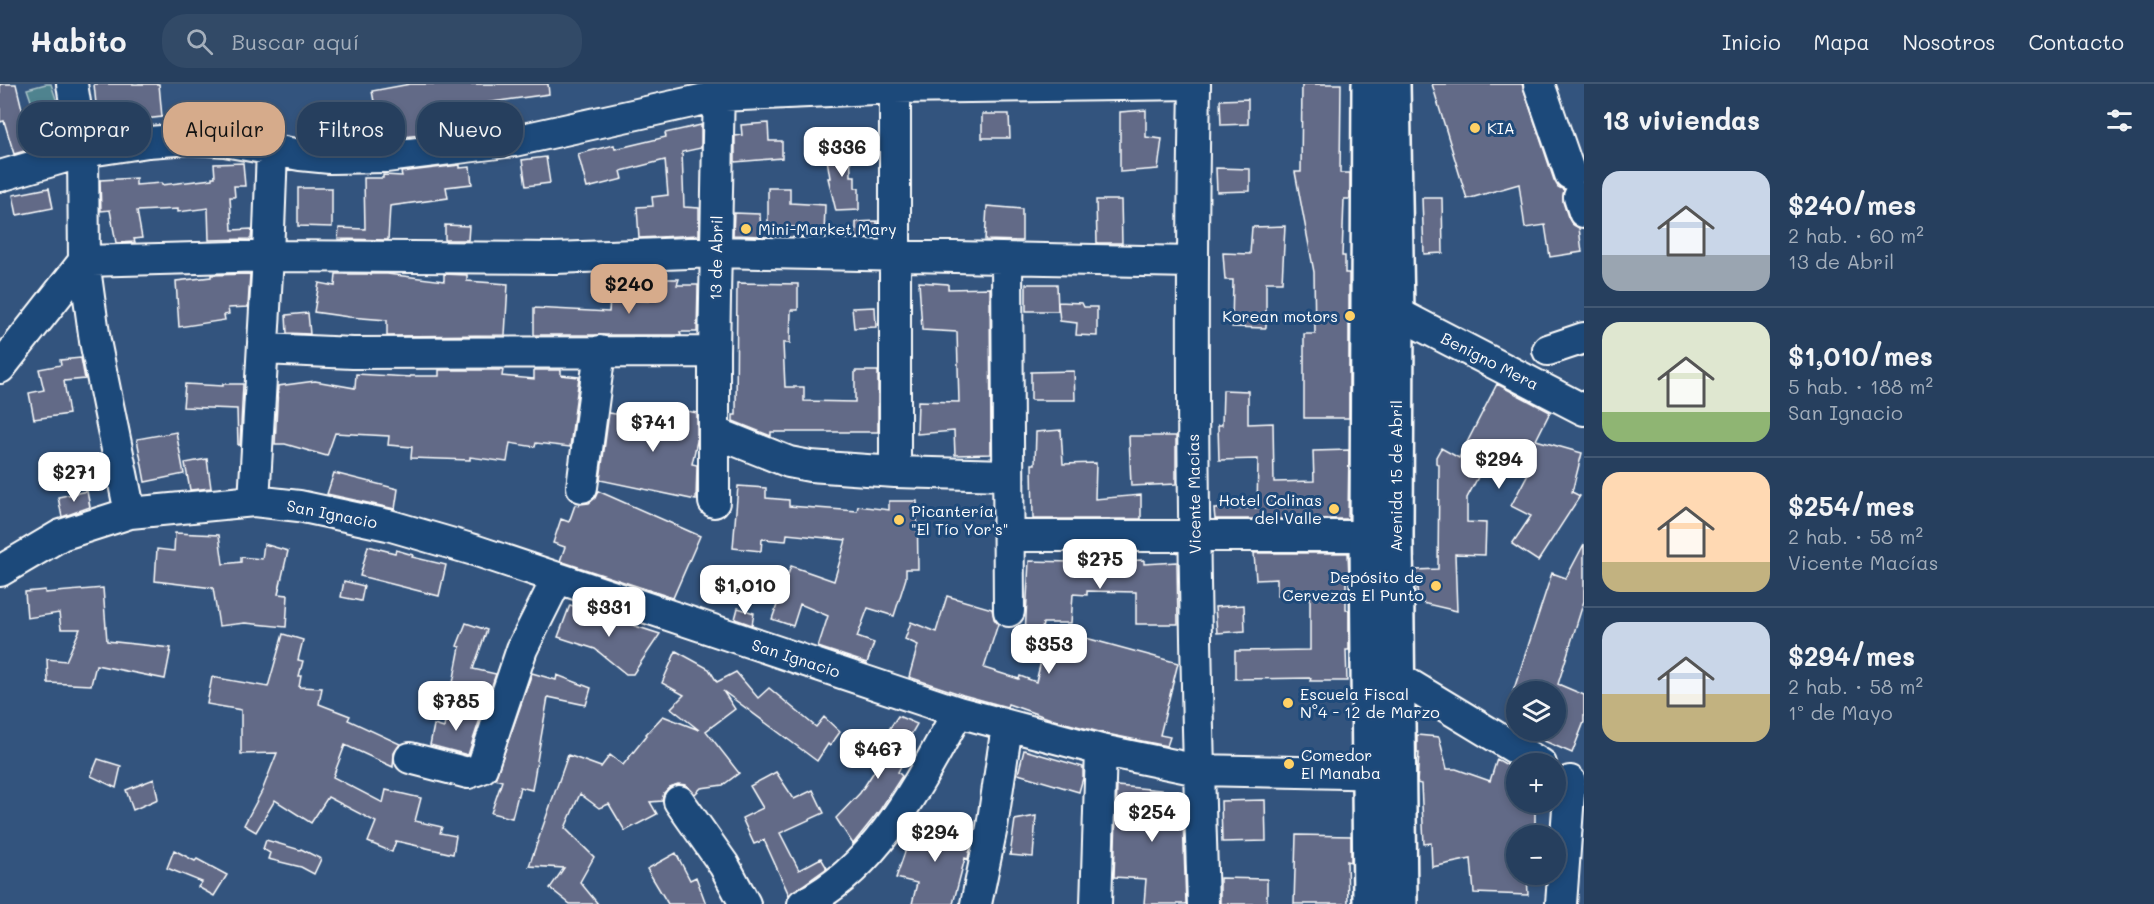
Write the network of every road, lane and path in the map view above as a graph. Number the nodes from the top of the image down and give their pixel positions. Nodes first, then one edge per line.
1 (72, 84) edge
2 (1078, 84) edge
3 (1195, 84) edge
4 (1539, 84) edge
5 (895, 86) edge
6 (1390, 87) edge
7 (719, 90) edge
8 (75, 102) edge
9 (285, 152) edge
10 (69, 156) edge
11 (83, 156) edge
12 (272, 156) edge
13 (0, 176) edge
14 (1578, 194) edge
15 (716, 252) junction
16 (268, 256) junction
17 (896, 256) junction
18 (1007, 260) junction
19 (84, 261) junction
20 (1192, 262) junction
21 (1397, 313) junction
22 (1584, 338) edge
23 (263, 349) junction
24 (1548, 350) dead end
25 (600, 351) junction
26 (714, 352) junction
27 (0, 368) edge
28 (1584, 410) edge
29 (714, 432) junction
30 (895, 472) junction
31 (1007, 475) junction
32 (582, 487) dead end
33 (254, 501) junction
34 (714, 502) dead end
35 (130, 513) junction
36 (1009, 536) junction
37 (1367, 536) junction
38 (1194, 537) junction
39 (0, 571) edge
40 (557, 579) junction
41 (1009, 610) dead end
42 (1369, 659) junction
43 (1397, 677) junction
44 (958, 712) junction
45 (1007, 726) junction
46 (1101, 750) junction
47 (1523, 753) edge
48 (410, 758) dead end
49 (1198, 770) junction
50 (1384, 774) junction
51 (1570, 781) edge
52 (680, 801) dead end
53 (746, 904) edge
54 (803, 904) edge
55 (976, 904) edge
56 (1096, 904) edge
57 (1203, 904) edge
58 (1370, 904) edge
59 (1400, 904) edge
60 (1561, 904) edge

1 - 8 street
2 - 3 street
2 - 5 street
3 - 20 street, Vicente Macías
4 - 14 street
5 - 7 street
5 - 17 street
6 - 21 main road, Avenida 15 de Abril
6 - 37 main road, Avenida 15 de Abril
7 - 9 street
7 - 15 street, 13 de Abril
10 - 13 street
11 - 19 street
12 - 16 street
15 - 16 street
15 - 17 street
15 - 26 street, 13 de Abril
16 - 19 street
16 - 23 street
17 - 18 street
17 - 30 street
18 - 20 street
18 - 31 street
19 - 27 street
19 - 35 street
20 - 38 street, Vicente Macías
21 - 28 street, Benigno Mera
21 - 43 main road, Avenida 15 de Abril
22 - 24 street
23 - 25 street
23 - 33 street
25 - 26 street
25 - 32 street
26 - 29 street, 13 de Abril
29 - 30 street
29 - 34 street, 13 de Abril
30 - 31 street
31 - 36 street
33 - 35 street, San Ignacio
33 - 40 street, San Ignacio
35 - 39 street, San Ignacio
36 - 38 street
36 - 41 street
37 - 38 street
37 - 42 main road, Avenida 15 de Abril
38 - 49 street, Vicente Macías
40 - 44 street, San Ignacio
40 - 48 street
42 - 43 street
42 - 50 main road, Avenida 15 de Abril
43 - 47 street
43 - 50 main road, Avenida 15 de Abril
44 - 45 street, San Ignacio
44 - 54 street
45 - 46 street, San Ignacio
45 - 55 street
46 - 49 street, San Ignacio
46 - 56 street
49 - 50 street, San Ignacio
49 - 57 street, Vicente Macías
50 - 58 main road, Avenida 15 de Abril
50 - 59 main road, Avenida 15 de Abril
51 - 60 street
52 - 53 street

